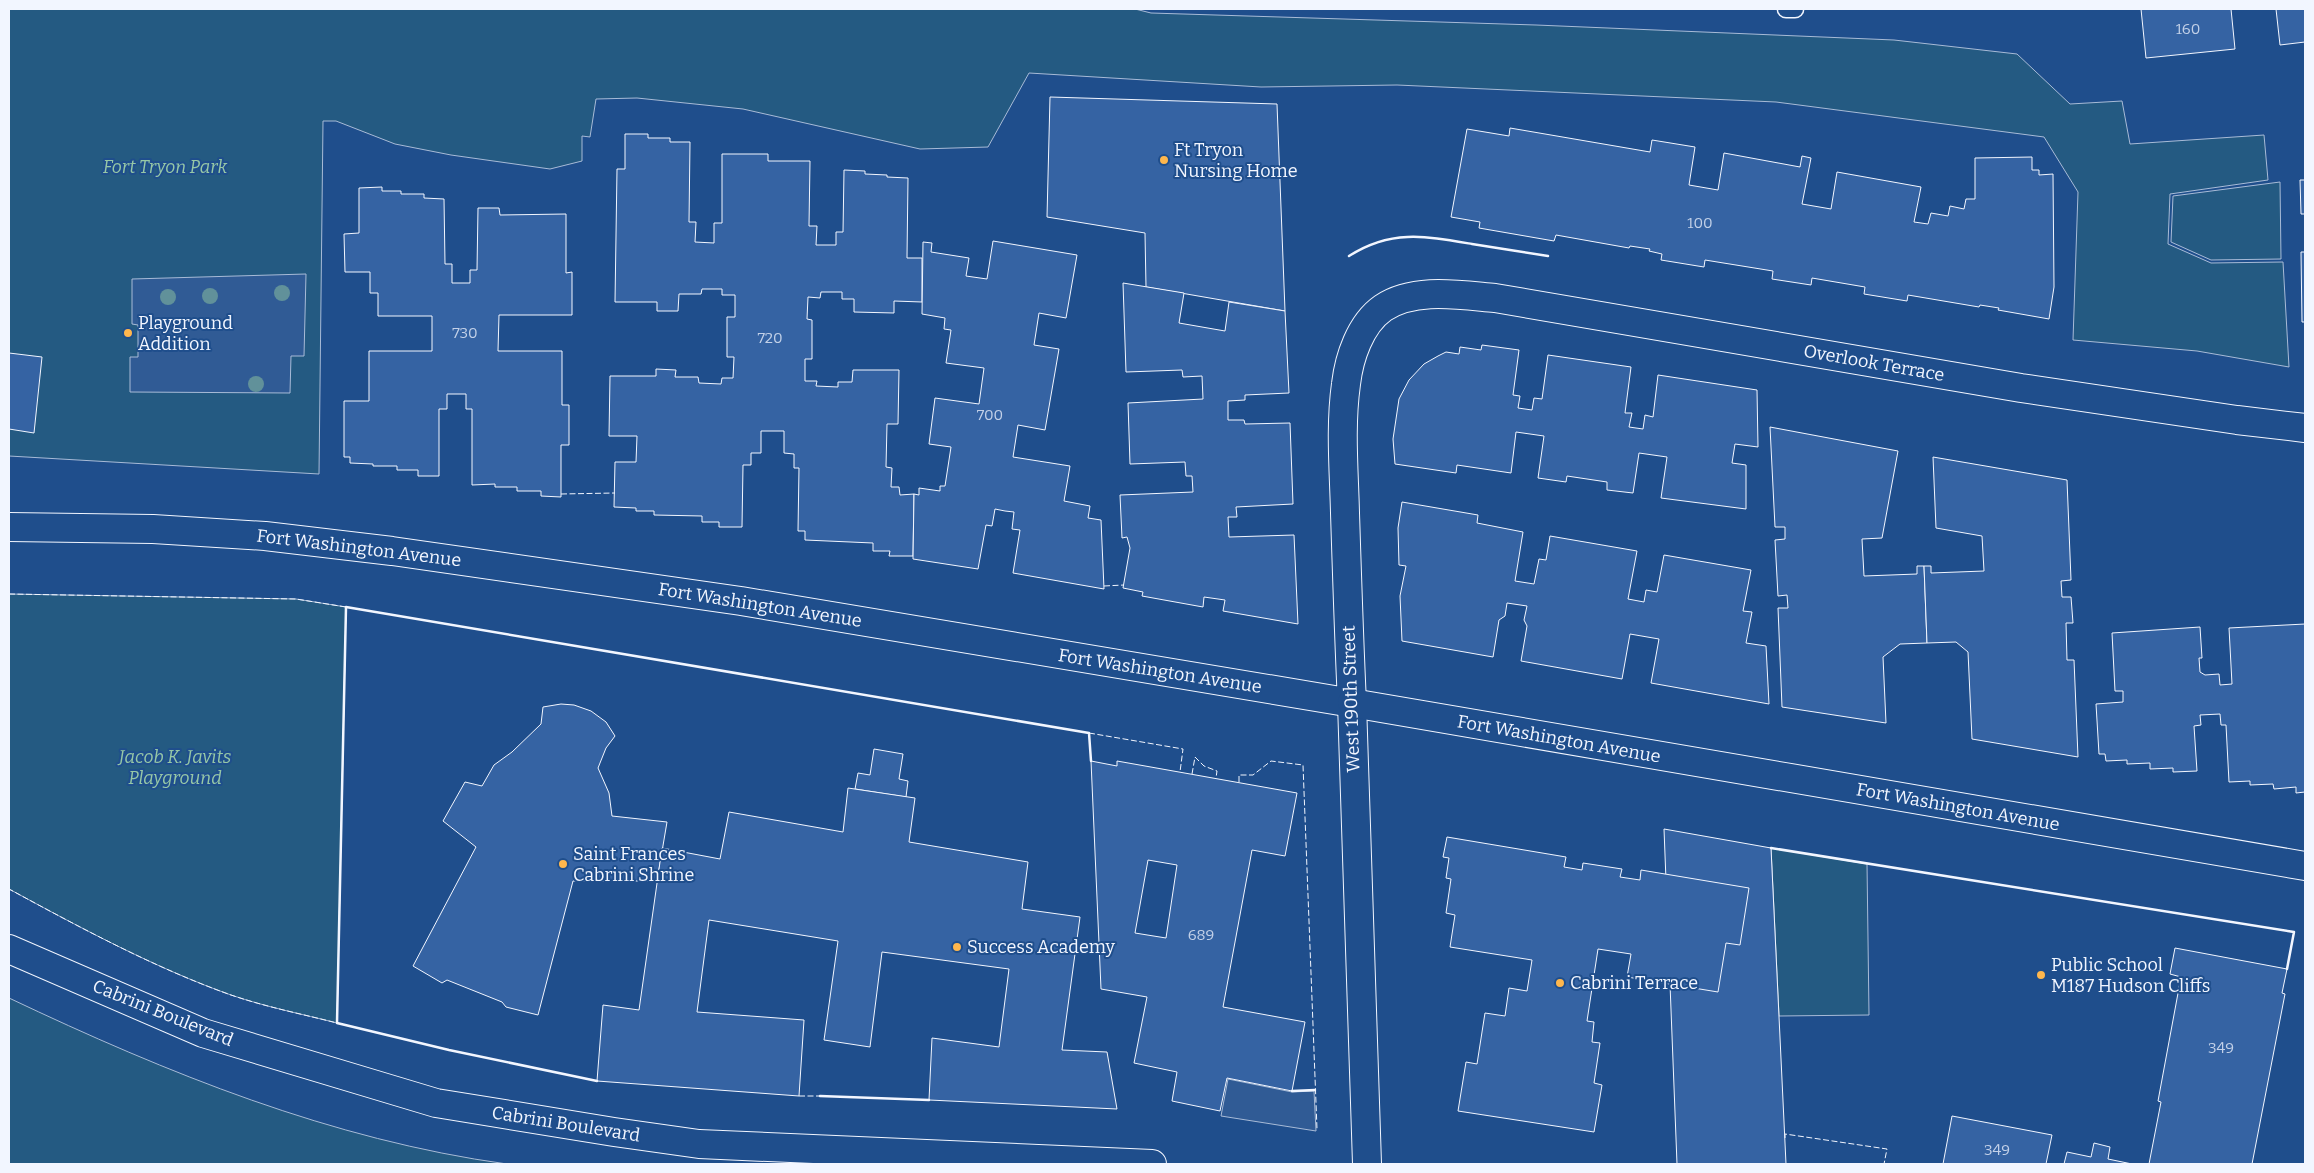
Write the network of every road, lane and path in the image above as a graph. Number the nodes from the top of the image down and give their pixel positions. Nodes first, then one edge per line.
1 (1786, 9) edge
2 (1795, 9) edge
3 (1444, 294) joint
4 (2305, 428) edge
5 (9, 527) edge
6 (1352, 703) junction
7 (2305, 866) edge
8 (9, 949) edge
9 (1152, 1164) edge
10 (1367, 1164) edge

1 - 2 lane
3 - 4 street, Overlook Terrace
3 - 6 street, West 190th Street
5 - 6 street, Fort Washington Avenue
6 - 7 street, Fort Washington Avenue
6 - 10 street, West 190th Street
8 - 9 street, Cabrini Boulevard

